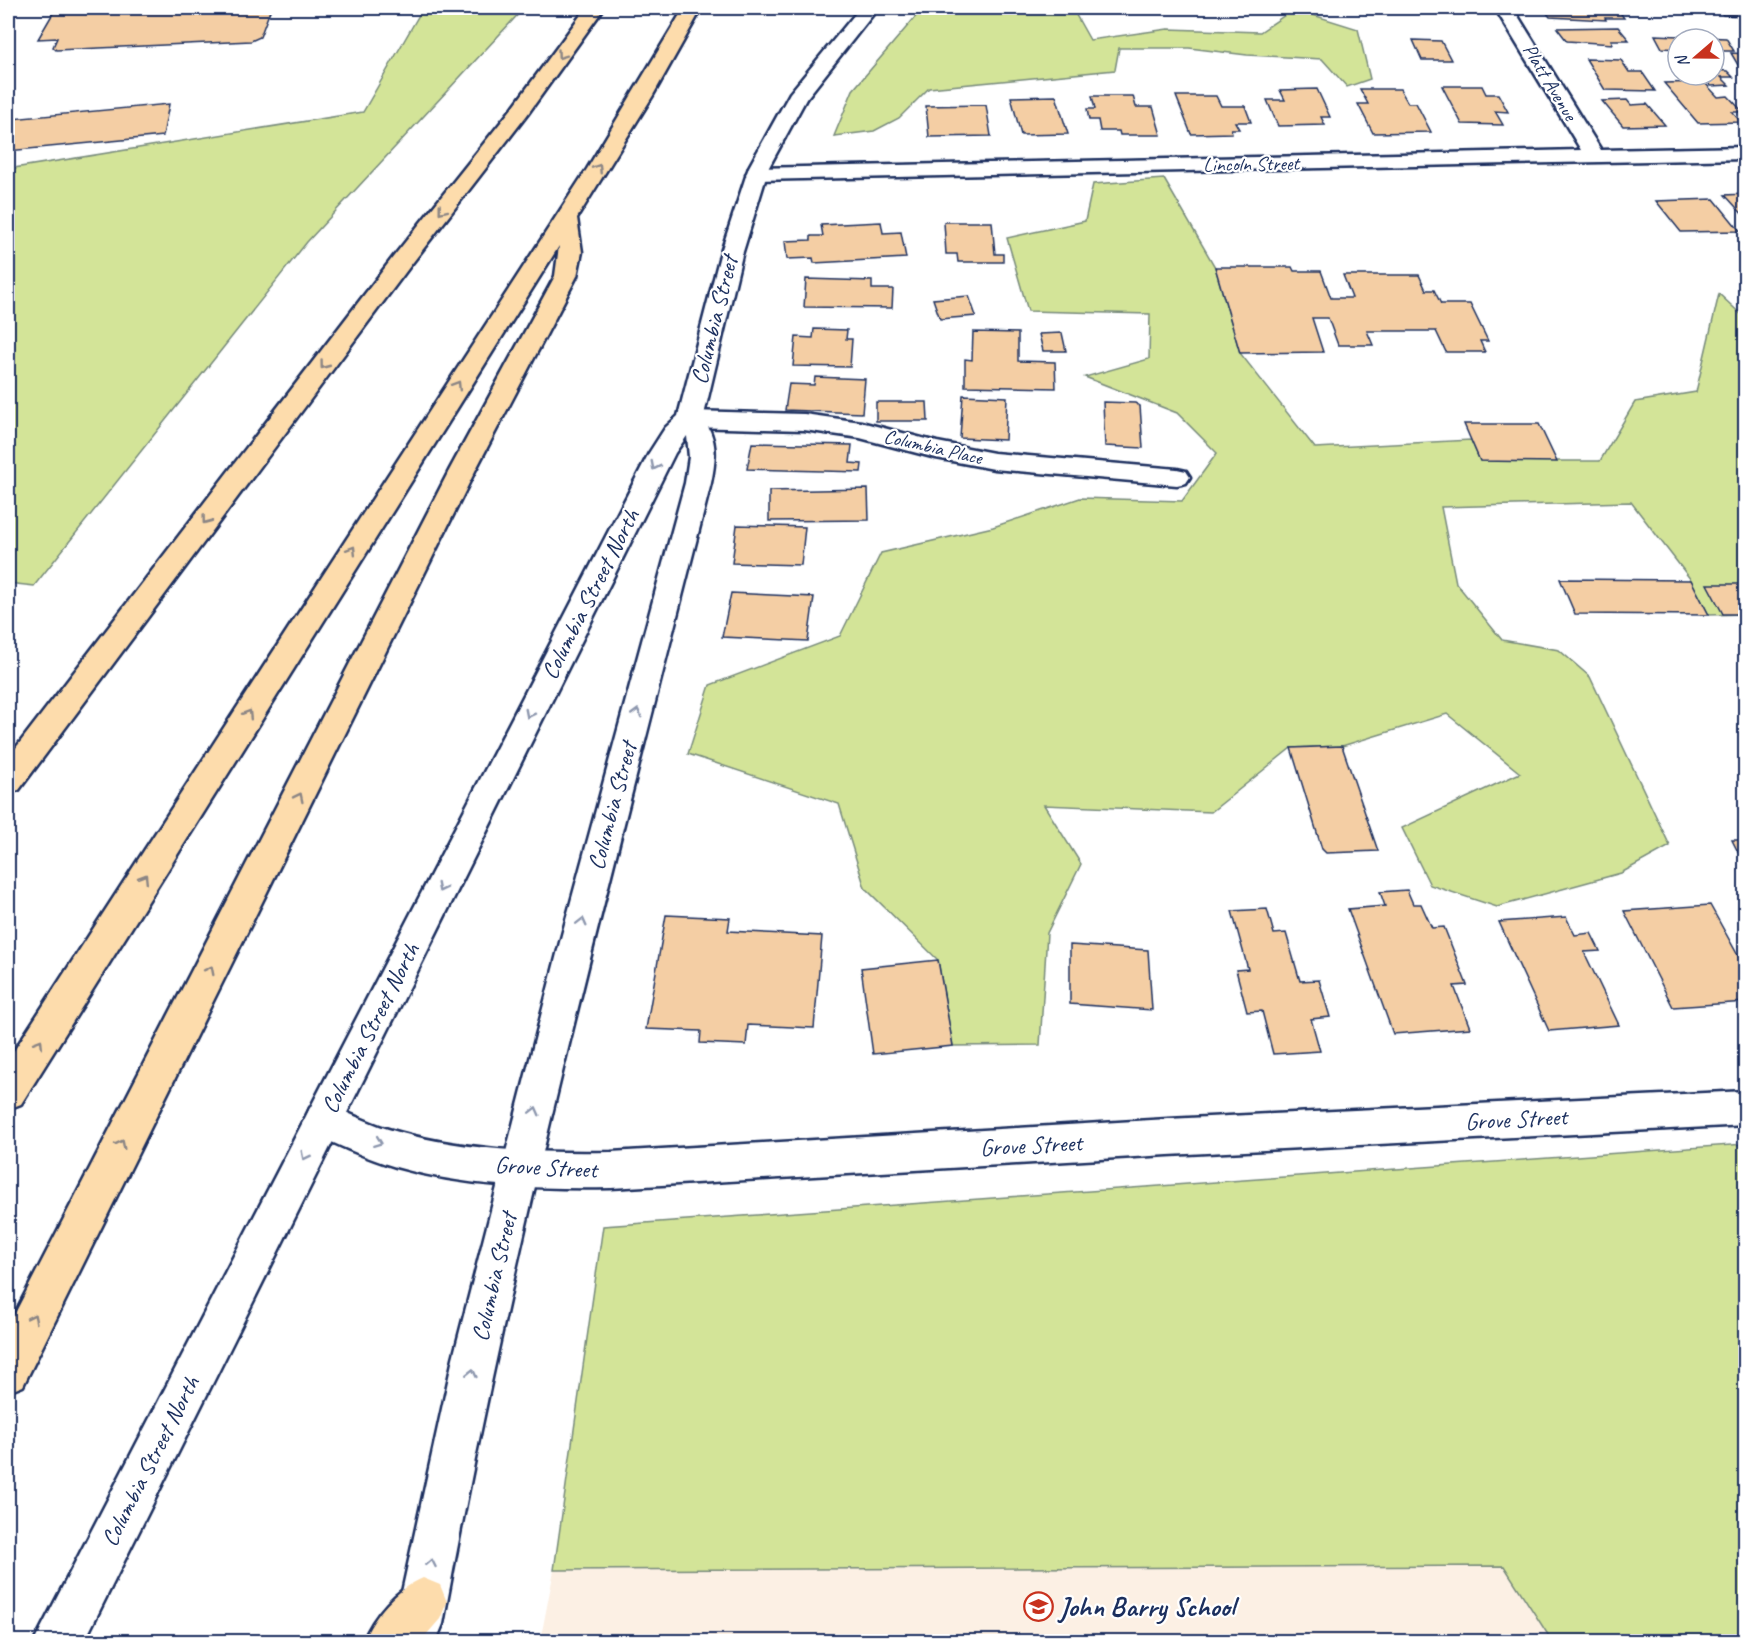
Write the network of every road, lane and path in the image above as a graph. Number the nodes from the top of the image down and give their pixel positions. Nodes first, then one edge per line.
1 (595, 8) edge
2 (693, 8) edge
3 (869, 8) edge
4 (1504, 8) edge
5 (1746, 153) edge
6 (1595, 157) junction
7 (756, 174) junction
8 (566, 218) junction
9 (690, 419) junction
10 (1177, 477) dead end
11 (8, 782) edge
12 (8, 1092) edge
13 (1746, 1108) edge
14 (324, 1120) junction
15 (520, 1168) junction
16 (8, 1371) edge
17 (419, 1622) edge
18 (58, 1641) edge
19 (387, 1641) edge

1 -> 11 highway
8 -> 2 highway
3 - 7 street, Columbia Street
4 - 6 street, Platt Avenue
5 - 6 street, Lincoln Street
6 - 7 street, Lincoln Street
7 - 9 street, Columbia Street
12 -> 8 highway
16 -> 8 highway
9 - 10 street, Columbia Place
9 -> 14 street, Columbia Street North
15 -> 9 street, Columbia Street
13 - 15 street, Grove Street
14 -> 15 street, Grove Street
14 -> 18 street, Columbia Street North
17 -> 15 street, Columbia Street
17 - 19 highway

